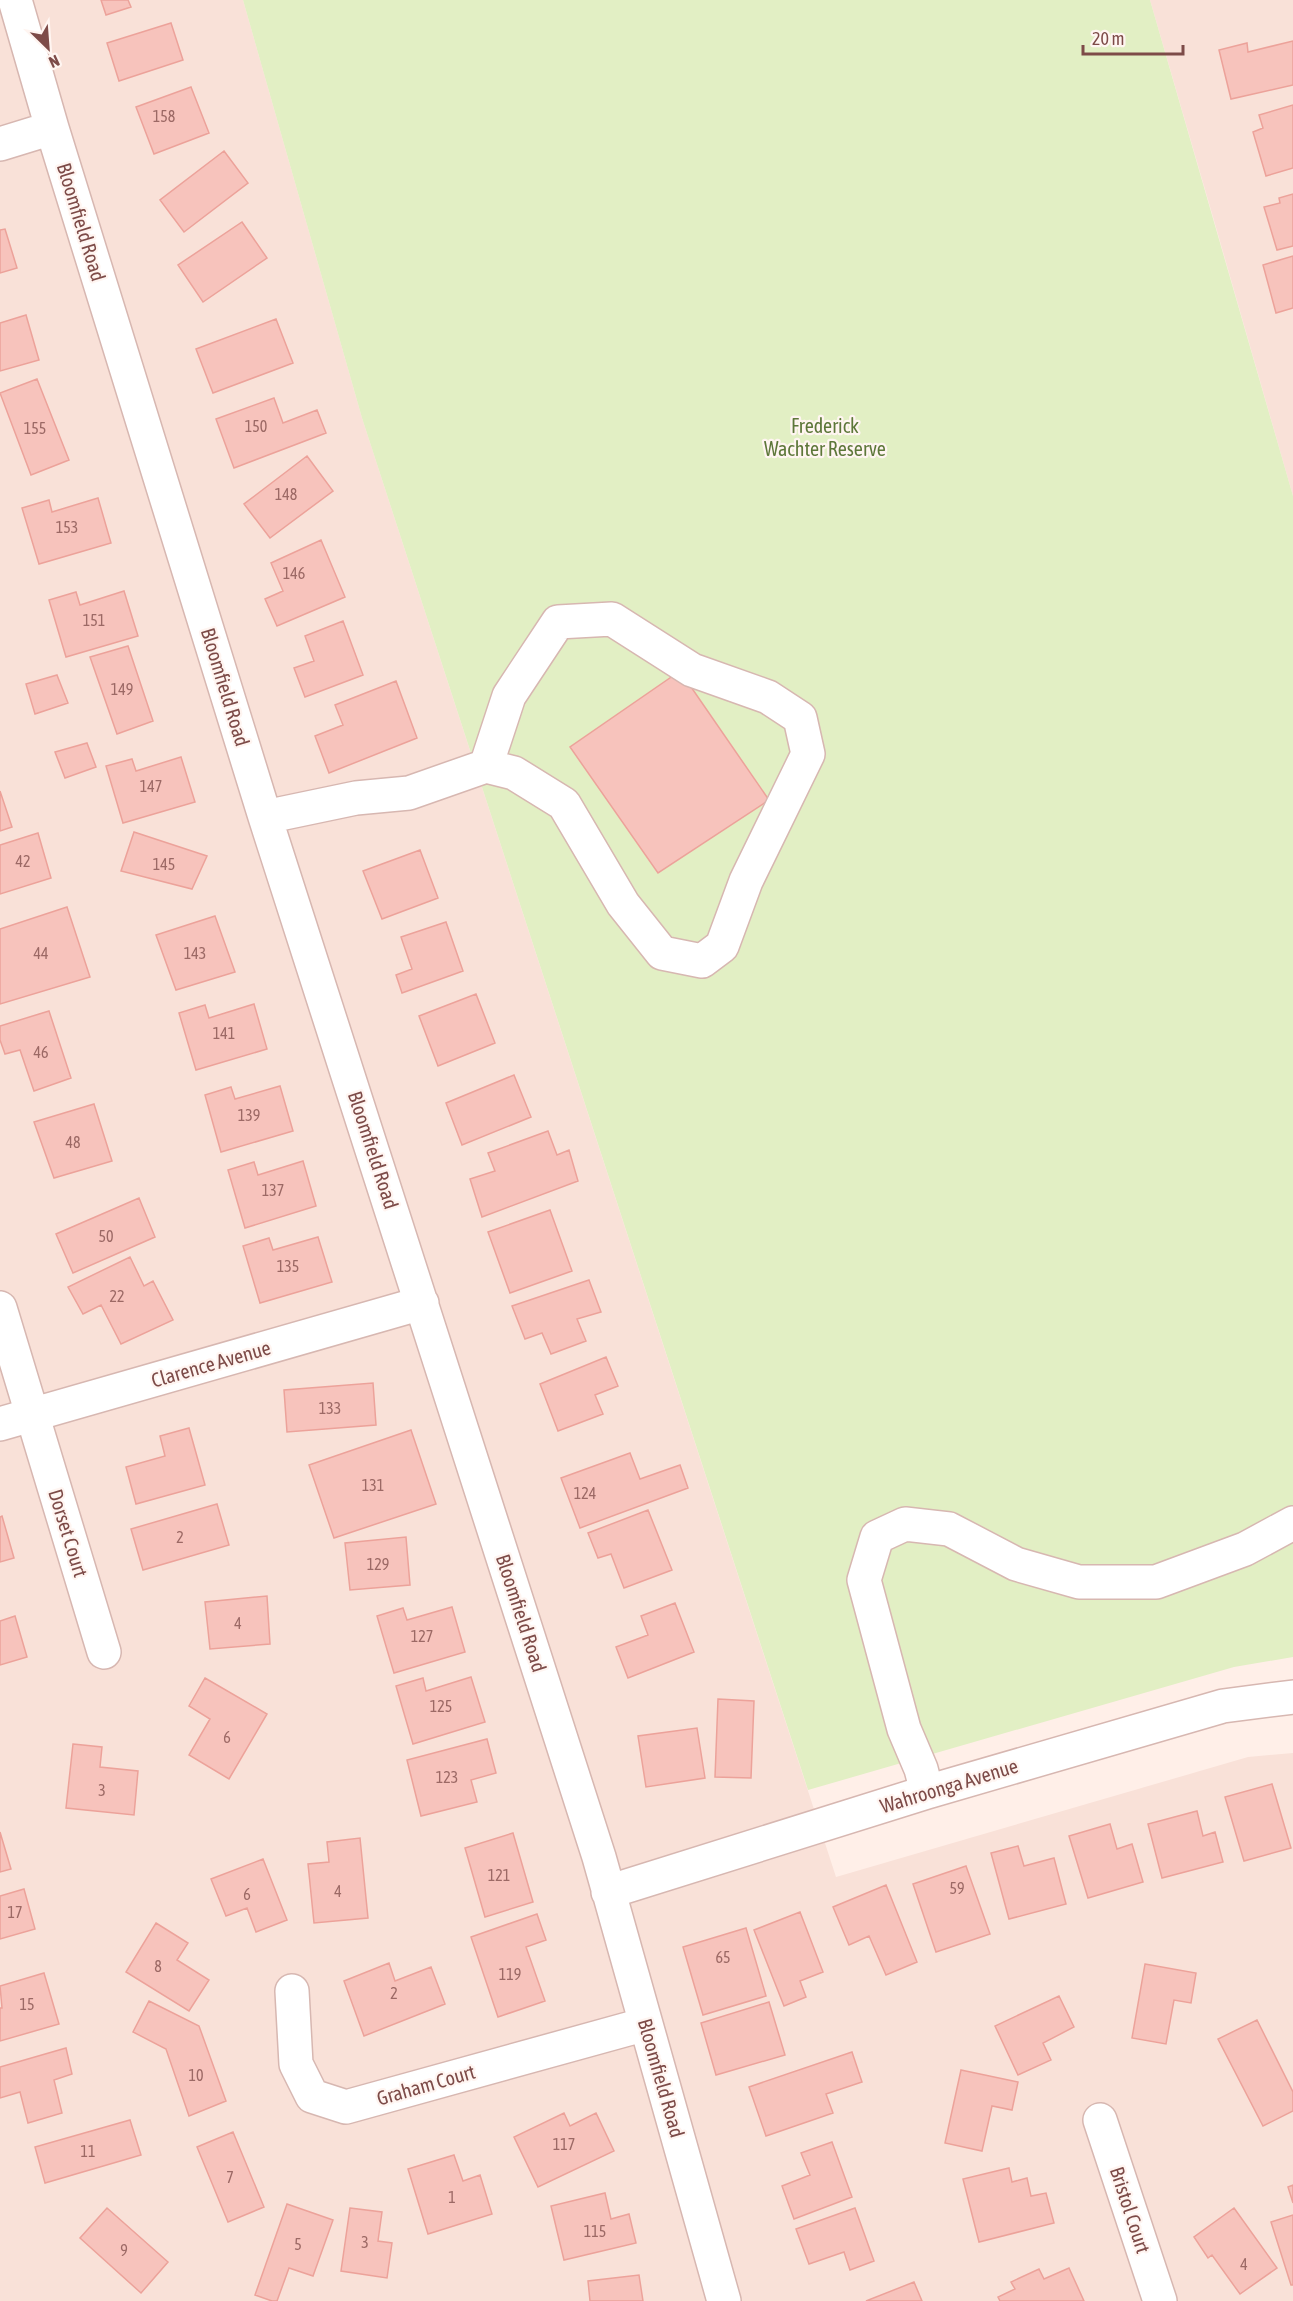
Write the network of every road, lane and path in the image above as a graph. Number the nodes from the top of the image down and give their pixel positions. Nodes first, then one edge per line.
1 (15, 0) edge
2 (52, 128) junction
3 (0, 144) edge
4 (486, 766) junction
5 (265, 817) junction
6 (422, 1303) junction
7 (0, 1308) edge
8 (32, 1415) junction
9 (0, 1424) edge
10 (1293, 1523) edge
11 (104, 1652) dead end
12 (1293, 1697) edge
13 (927, 1792) junction
14 (608, 1892) junction
15 (291, 1991) dead end
16 (646, 2024) junction
17 (1100, 2120) dead end
18 (724, 2301) edge
19 (1160, 2301) edge

1 - 2 street, Bloomfield Road
2 - 3 street
2 - 5 street, Bloomfield Road
4 - 4 street
4 - 5 street
5 - 6 street, Bloomfield Road
6 - 8 street, Clarence Avenue
6 - 14 street, Bloomfield Road
7 - 8 street, Dorset Court
8 - 9 street, Clarence Avenue
8 - 11 street, Dorset Court
10 - 13 street
12 - 13 street, Wahroonga Avenue
13 - 14 street, Wahroonga Avenue
14 - 16 street, Bloomfield Road
15 - 16 street, Graham Court
16 - 18 street, Bloomfield Road
17 - 19 street, Bristol Court

